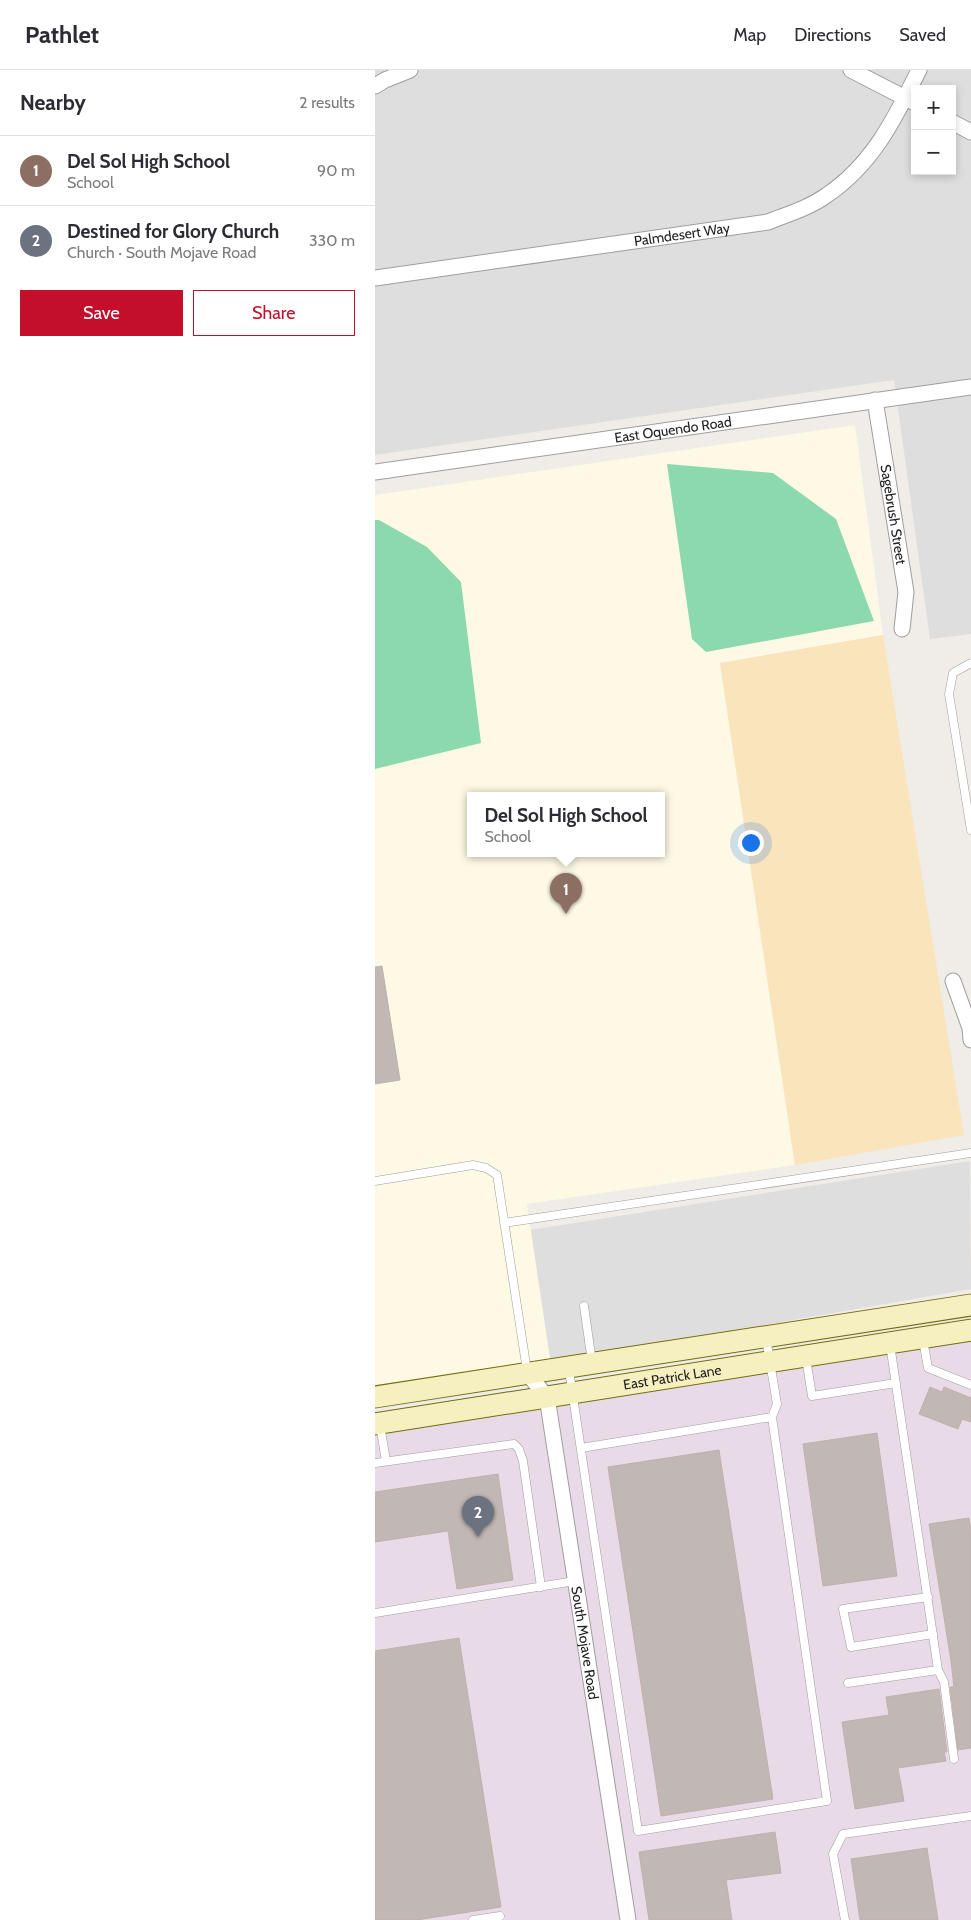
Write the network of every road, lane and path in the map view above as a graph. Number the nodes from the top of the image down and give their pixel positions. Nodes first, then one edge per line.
1 (410, 70) edge
2 (851, 70) edge
3 (919, 70) edge
4 (375, 86) edge
5 (910, 100) edge
6 (956, 124) edge
7 (971, 132) edge
8 (375, 278) edge
9 (971, 387) edge
10 (875, 400) junction
11 (375, 472) edge
12 (902, 629) dead end
13 (971, 663) edge
14 (971, 830) edge
15 (953, 981) dead end
16 (971, 1040) edge
17 (971, 1153) edge
18 (375, 1181) edge
19 (504, 1223) junction
20 (971, 1305) edge
21 (584, 1306) dead end
22 (971, 1330) edge
23 (765, 1337) junction
24 (923, 1338) junction
25 (890, 1343) junction
26 (806, 1356) junction
27 (770, 1362) junction
28 (592, 1364) junction
29 (569, 1368) junction
30 (527, 1373) junction
31 (896, 1383) junction
32 (971, 1385) edge
33 (573, 1393) junction
34 (375, 1397) edge
35 (547, 1397) junction
36 (772, 1417) junction
37 (377, 1424) edge
38 (581, 1448) junction
39 (386, 1461) junction
40 (375, 1463) edge
41 (575, 1581) junction
42 (541, 1587) junction
43 (928, 1597) junction
44 (375, 1613) edge
45 (933, 1634) junction
46 (938, 1670) junction
47 (848, 1683) dead end
48 (954, 1759) dead end
49 (971, 1816) edge
50 (500, 1916) dead end
51 (473, 1920) edge
52 (628, 1920) edge
53 (845, 1920) edge

1 - 4 street
2 - 5 street
3 - 5 street, Palmdesert Way
5 - 8 street, Palmdesert Way
6 - 7 street
9 - 10 street, East Oquendo Road
10 - 11 street, East Oquendo Road
10 - 12 street, Sagebrush Street
13 - 14 lane
15 - 16 street
17 - 19 lane
18 - 19 lane
19 - 30 lane
20 - 23 main road, East Patrick Lane
21 - 28 lane
22 - 24 main road, East Patrick Lane
23 - 27 lane
23 - 28 main road, East Patrick Lane
24 - 25 main road, East Patrick Lane
24 - 32 lane
25 - 26 main road, East Patrick Lane
25 - 31 lane
26 - 27 main road, East Patrick Lane
26 - 31 lane
27 - 33 main road, East Patrick Lane
27 - 36 lane
28 - 29 main road, East Patrick Lane
29 - 30 main road, East Patrick Lane
29 - 33 lane
30 - 34 main road, East Patrick Lane
30 - 35 street
31 - 43 lane
33 - 35 main road, East Patrick Lane
33 - 38 lane
35 - 37 main road, East Patrick Lane
35 - 41 street, South Mojave Road
36 - 38 lane
36 - 38 lane
37 - 39 lane
39 - 40 lane
39 - 42 lane
41 - 42 lane
41 - 52 street, South Mojave Road
42 - 44 lane
43 - 45 lane
43 - 45 lane
45 - 46 lane
46 - 47 lane
46 - 48 lane
49 - 53 lane
50 - 51 lane

